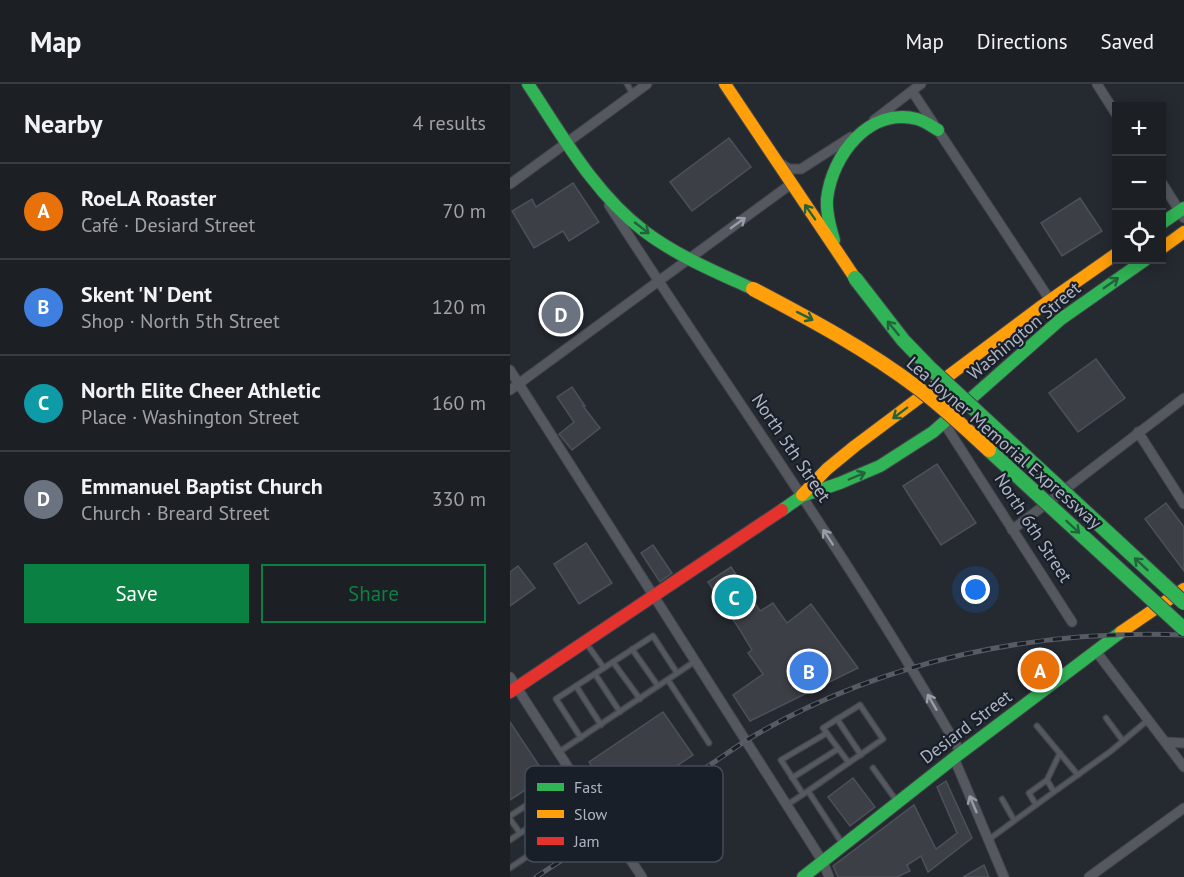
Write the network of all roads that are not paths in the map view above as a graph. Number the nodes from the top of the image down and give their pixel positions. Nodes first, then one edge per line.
1 (528, 84) edge
2 (627, 84) edge
3 (647, 84) edge
4 (725, 84) edge
5 (921, 84) edge
6 (1097, 84) edge
7 (912, 91) junction
8 (633, 94) junction
9 (1112, 108) edge
10 (938, 130) junction
11 (860, 131) junction
12 (567, 142) junction
13 (773, 158) junction
14 (585, 168) junction
15 (510, 184) edge
16 (791, 184) junction
17 (1166, 190) edge
18 (1182, 212) edge
19 (1166, 221) edge
20 (1184, 231) edge
21 (1166, 244) edge
22 (837, 250) junction
23 (1112, 257) edge
24 (691, 258) junction
25 (1139, 264) edge
26 (658, 282) junction
27 (753, 289) joint
28 (1050, 300) junction
29 (510, 370) edge
30 (518, 383) junction
31 (510, 390) edge
32 (1184, 398) edge
33 (944, 423) junction
34 (1138, 432) junction
35 (802, 496) junction
36 (1184, 504) edge
37 (1012, 530) junction
38 (1184, 589) edge
39 (653, 596) junction
40 (1184, 603) edge
41 (1072, 621) dead end
42 (1184, 629) edge
43 (585, 642) junction
44 (632, 649) junction
45 (1095, 650) junction
46 (695, 661) junction
47 (613, 662) junction
48 (603, 668) junction
49 (677, 673) junction
50 (595, 674) junction
51 (668, 680) junction
52 (512, 686) edge
53 (576, 686) junction
54 (658, 686) junction
55 (640, 699) junction
56 (620, 712) junction
57 (1106, 718) dead end
58 (837, 719) junction
59 (1148, 720) junction
60 (601, 725) junction
61 (1037, 726) dead end
62 (827, 733) junction
63 (581, 738) junction
64 (1123, 741) junction
65 (709, 742) dead end
66 (1166, 742) junction
67 (1184, 743) edge
68 (838, 748) junction
69 (559, 752) junction
70 (1060, 753) junction
71 (861, 755) junction
72 (958, 755) junction
73 (849, 763) junction
74 (568, 766) edge
75 (1184, 767) edge
76 (873, 768) dead end
77 (1078, 775) junction
78 (792, 778) junction
79 (1047, 780) junction
80 (1054, 792) junction
81 (805, 793) junction
82 (1002, 799) dead end
83 (898, 803) junction
84 (786, 805) junction
85 (1036, 805) junction
86 (525, 808) edge
87 (1184, 808) edge
88 (510, 818) edge
89 (1014, 820) junction
90 (525, 830) edge
91 (520, 833) junction
92 (510, 840) edge
93 (988, 840) junction
94 (844, 845) junction
95 (525, 858) edge
96 (632, 862) edge
97 (823, 862) junction
98 (510, 868) edge
99 (642, 877) edge
100 (803, 877) edge
101 (829, 877) edge
102 (1004, 877) edge
103 (1089, 877) edge

1 - 12 main road, North 5th Street
2 - 8 lane
3 - 8 street
4 - 13 main road
5 - 7 street
6 - 9 street
7 - 10 street
7 - 11 street
8 - 12 street
10 - 11 main road
10 - 28 street
11 - 13 street
11 - 22 main road
12 - 14 main road, North 5th Street
12 - 15 street
13 - 16 main road
14 -> 24 main road, North 5th Street
14 - 26 street, North 5th Street
22 -> 16 main road
24 -> 16 street
17 - 18 street
18 - 19 main road
20 - 21 main road
40 -> 22 main road, Lea Joyner Memorial Expressway, bridge
23 - 28 main road, Washington Street
24 - 26 street
24 - 27 main road, North 5th Street
33 -> 25 main road, Washington Street
26 - 30 street
26 - 35 street, North 5th Street
27 -> 42 main road, Lea Joyner Memorial Expressway, bridge
28 -> 35 main road, Washington Street
29 - 30 street
30 - 31 street
30 - 39 street
32 - 34 street
35 -> 33 main road, Washington Street
33 - 37 street, North 6th Street
34 - 36 street
34 - 37 street
35 - 39 main road, Washington Street
72 -> 35 street, North 5th Street
37 - 41 street, North 6th Street
38 - 45 main road, Desiard Street
39 - 43 main road, Washington Street
39 - 46 street
43 - 48 lane
43 - 52 main road, Washington Street
44 - 47 lane
44 - 49 lane
44 - 54 lane
45 - 59 street
45 - 72 main road, Desiard Street
46 - 49 lane
46 - 84 street
47 - 48 lane
47 - 55 lane
48 - 50 lane
49 - 51 lane
50 - 53 lane
50 - 56 lane
51 - 54 lane
51 - 65 lane
52 - 69 street
53 - 60 lane
53 - 63 lane
54 - 55 lane
55 - 56 lane
56 - 60 lane
57 - 64 lane
58 - 62 lane
58 - 71 lane
58 - 71 lane
59 - 64 lane
59 - 66 street
60 - 63 lane
61 - 70 lane
62 - 68 lane
62 - 78 lane
63 - 69 lane
64 - 77 lane
66 - 67 street
66 - 75 street
68 - 73 lane
68 - 78 lane
69 - 74 street
70 - 77 lane
70 - 79 lane
71 - 73 lane
72 - 83 main road, Desiard Street
93 -> 72 street, North 5th Street
73 - 81 lane
76 - 83 lane
77 - 80 lane
78 - 81 lane
79 - 80 lane
79 - 85 lane
80 - 85 lane
81 - 84 lane
81 - 94 lane
82 - 89 lane
83 - 94 main road, Desiard Street
84 - 97 street
85 - 89 lane
86 - 88 lane
87 - 103 street
88 - 91 lane
89 - 93 lane
90 - 91 lane
91 - 92 lane
93 - 102 street, North 5th Street
94 - 97 main road, Desiard Street
95 - 98 lane
96 - 99 street
97 - 100 main road, Desiard Street
97 - 101 street

